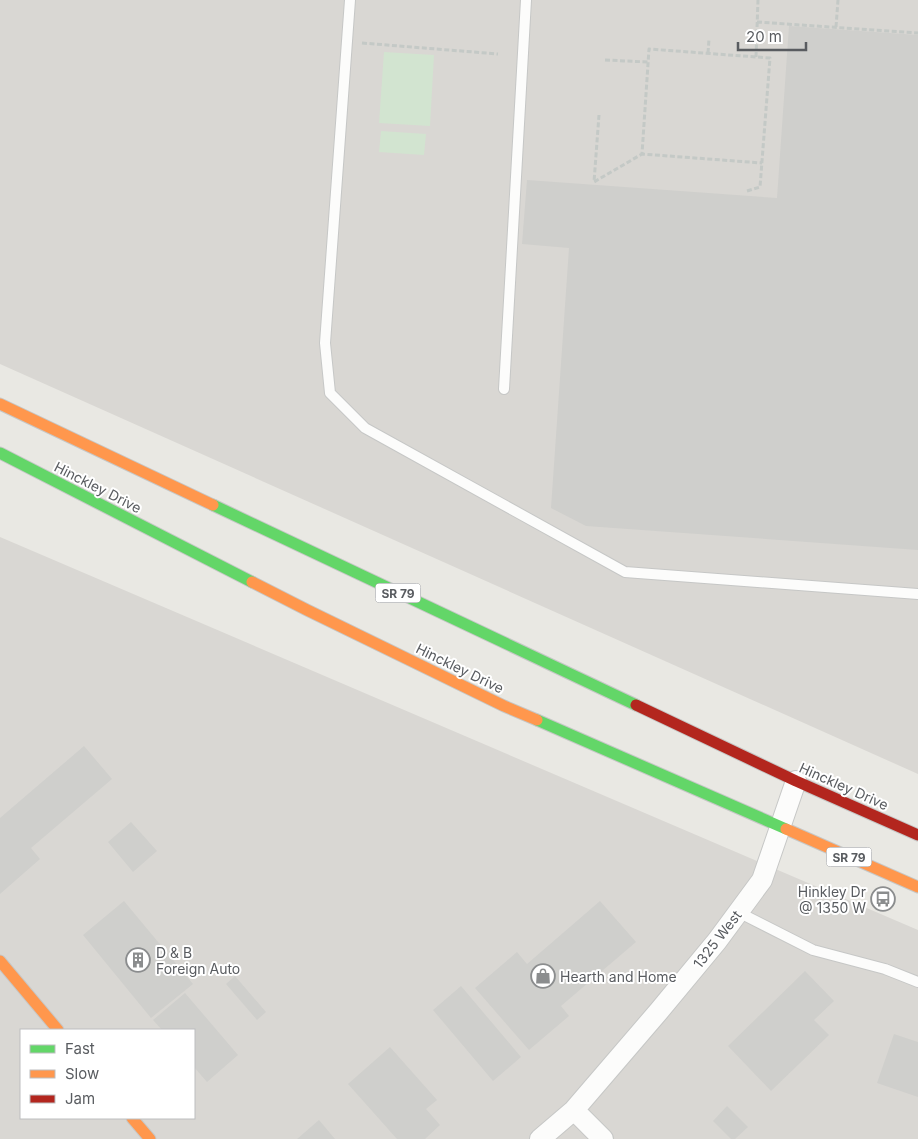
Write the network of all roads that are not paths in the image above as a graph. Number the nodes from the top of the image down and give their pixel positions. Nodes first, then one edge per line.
1 (350, 0) edge
2 (526, 0) edge
3 (504, 390) dead end
4 (0, 404) edge
5 (0, 453) edge
6 (918, 594) edge
7 (796, 781) junction
8 (780, 827) junction
9 (918, 835) edge
10 (918, 886) edge
11 (738, 912) junction
12 (0, 961) edge
13 (918, 982) edge
14 (57, 1029) edge
15 (574, 1110) junction
16 (133, 1119) edge
17 (150, 1139) edge
18 (540, 1139) edge
19 (603, 1139) edge

1 - 6 lane
2 - 3 lane
4 - 7 main road, Hinckley Drive / SR 79
5 - 8 main road, Hinckley Drive / SR 79
7 - 8 street, 1325 West
7 - 9 main road, Hinckley Drive / SR 79
8 - 10 main road, Hinckley Drive / SR 79
8 - 11 street, 1325 West
11 - 13 lane
11 - 15 street, 1325 West
12 - 14 main road
15 - 18 street, 1325 West
15 - 19 street
16 - 17 main road

